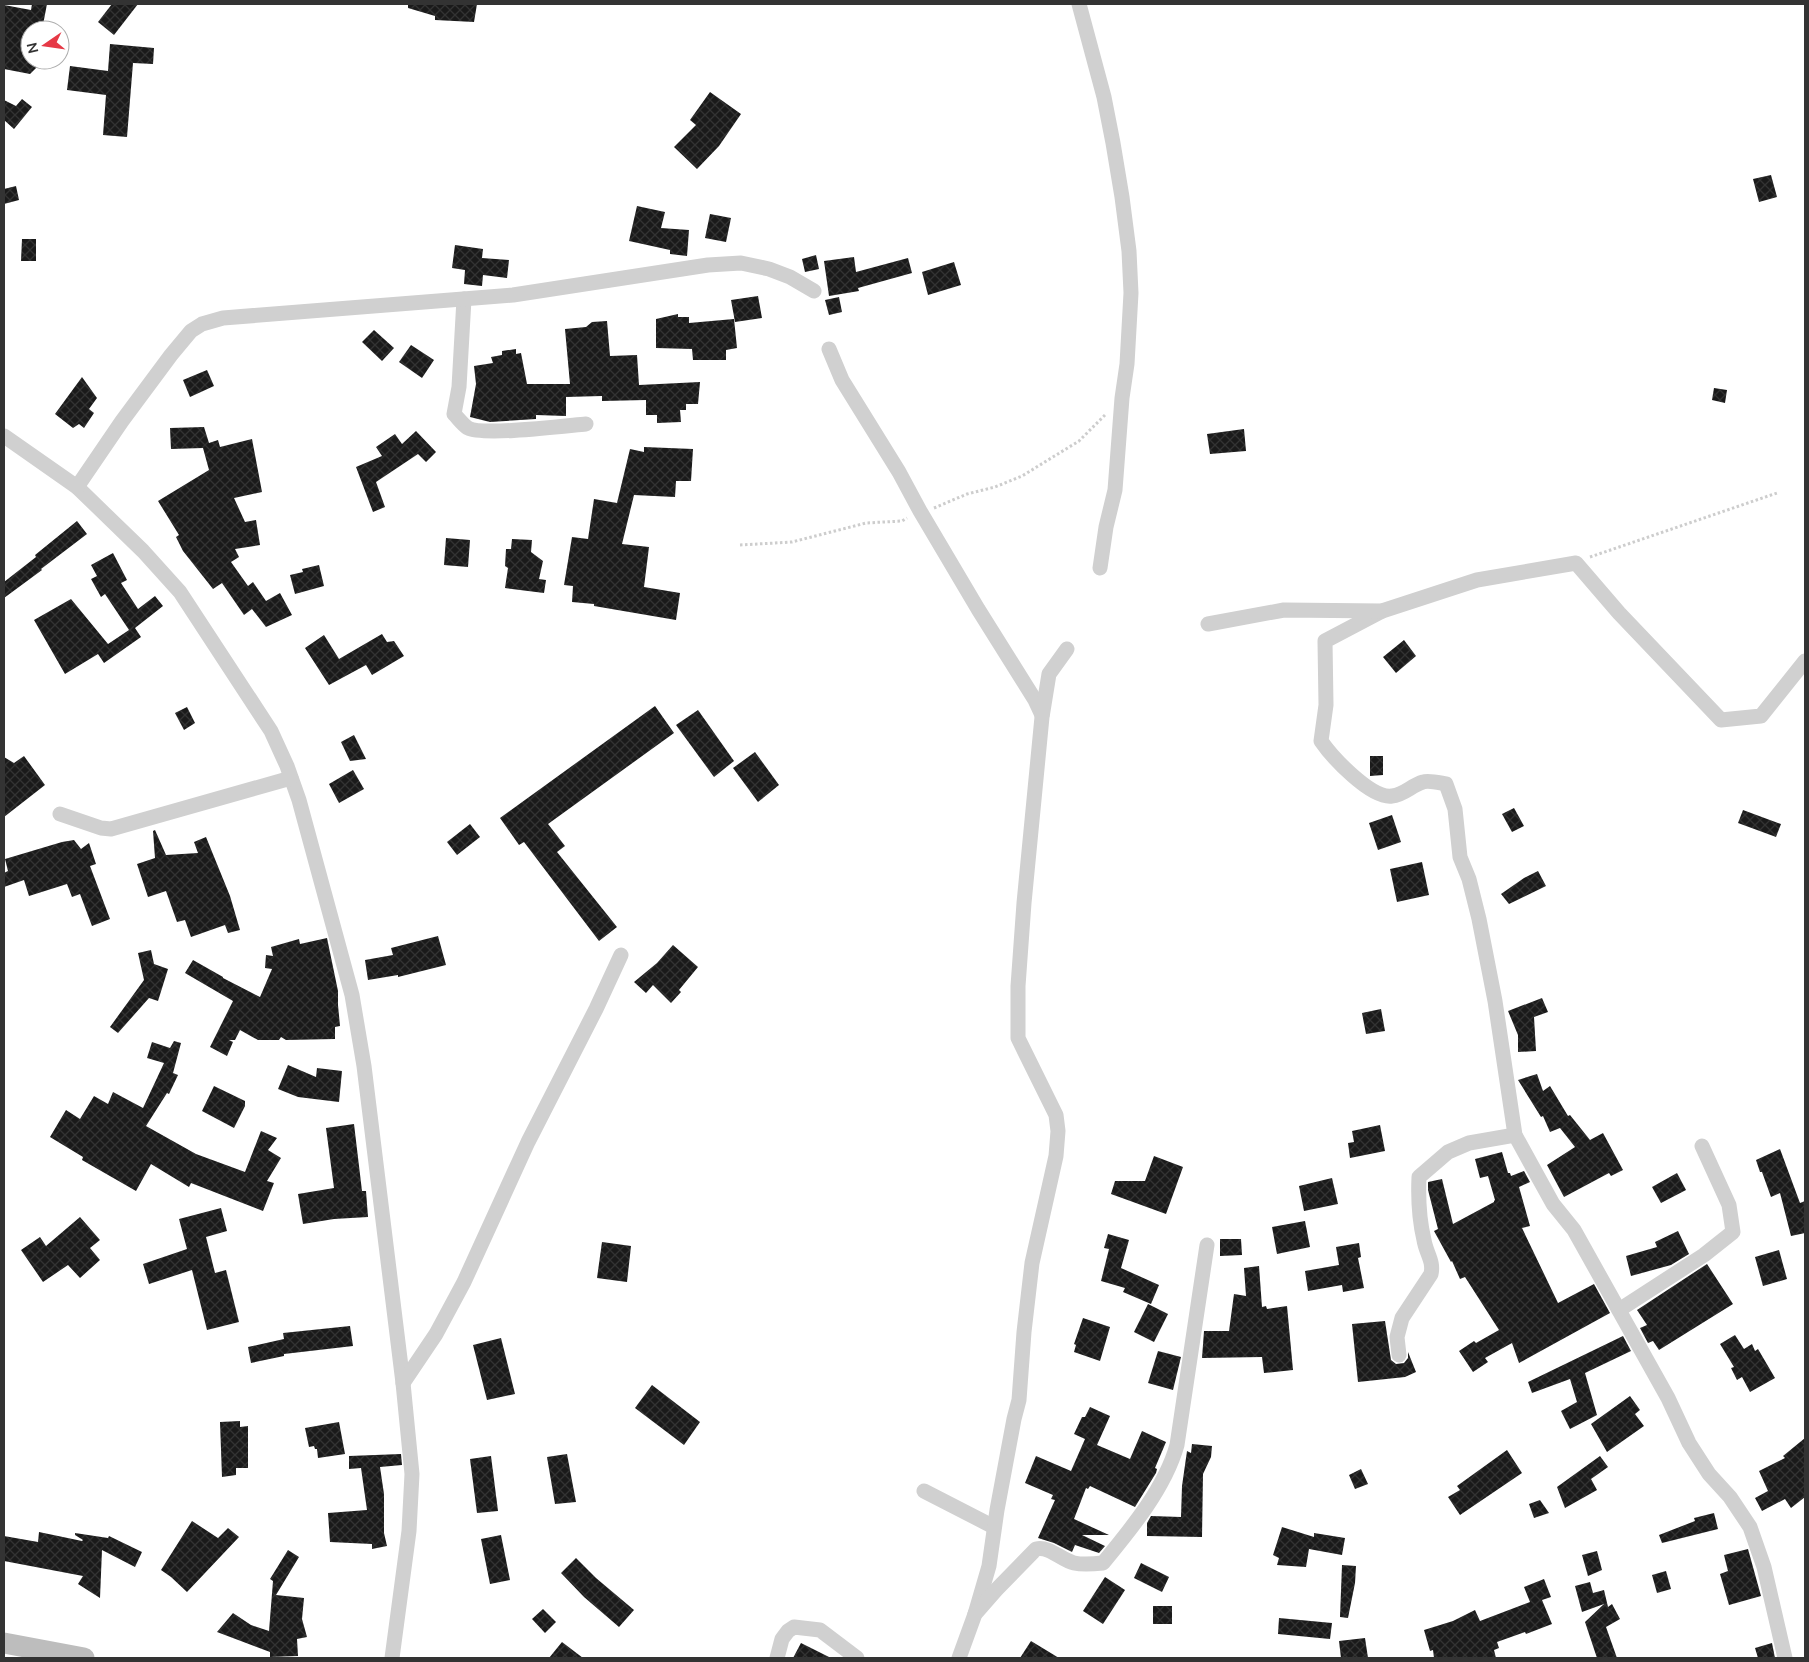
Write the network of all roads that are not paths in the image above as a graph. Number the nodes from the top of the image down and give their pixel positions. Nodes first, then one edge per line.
1 (1079, 4) edge
2 (814, 291) dead end
3 (464, 299) junction
4 (829, 349) dead end
5 (586, 424) dead end
6 (4, 436) edge
7 (78, 487) junction
8 (1100, 568) dead end
9 (1382, 611) junction
10 (1208, 624) dead end
11 (1067, 649) dead end
12 (1805, 661) edge
13 (1042, 717) junction
14 (292, 778) junction
15 (60, 814) dead end
16 (621, 955) dead end
17 (1515, 1135) junction
18 (1702, 1146) dead end
19 (1207, 1245) dead end
20 (1619, 1310) junction
21 (1399, 1355) dead end
22 (404, 1383) junction
23 (924, 1490) dead end
24 (994, 1527) junction
25 (975, 1614) junction
26 (4, 1643) edge
27 (84, 1658) edge
28 (392, 1658) edge
29 (777, 1658) edge
30 (857, 1658) edge
31 (959, 1658) edge
32 (1785, 1658) edge

1 - 8 street
2 - 3 street
3 - 5 street
3 - 7 street
4 - 13 street
6 - 7 street
7 - 14 street
9 - 10 street
9 - 12 street
9 - 17 street
11 - 13 street
13 - 24 street
14 - 15 street
14 - 22 street
16 - 22 street
17 - 20 street
17 - 21 street
18 - 20 street
19 - 25 street
20 - 32 street
22 - 28 street
23 - 24 street
24 - 25 street
25 - 31 street
26 - 27 main road
29 - 30 street

